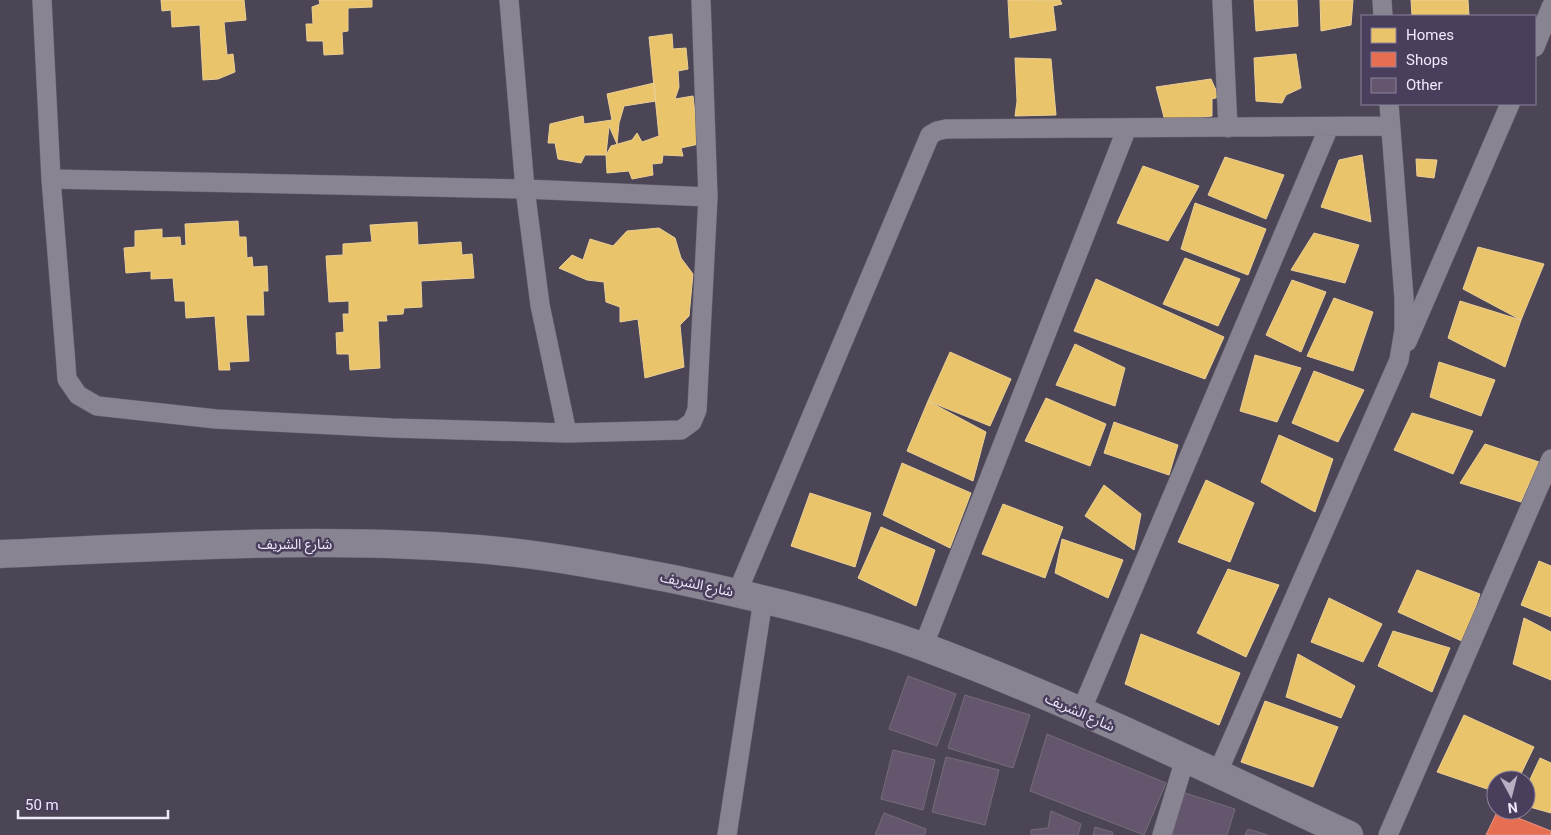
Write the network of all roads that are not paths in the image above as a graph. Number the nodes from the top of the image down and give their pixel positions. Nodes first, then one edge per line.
1 (42, 0) edge
2 (509, 0) edge
3 (701, 0) edge
4 (1222, 0) edge
5 (1382, 0) edge
6 (1551, 7) edge
7 (1383, 15) edge
8 (1536, 44) edge
9 (1389, 105) edge
10 (1510, 105) edge
11 (1390, 126) junction
12 (1329, 127) junction
13 (1127, 128) junction
14 (1228, 128) junction
15 (51, 179) junction
16 (525, 189) junction
17 (708, 197) junction
18 (1400, 360) junction
19 (566, 433) junction
20 (1551, 459) edge
21 (0, 554) edge
22 (737, 592) junction
23 (763, 600) junction
24 (923, 647) junction
25 (1081, 711) junction
26 (1185, 759) junction
27 (1217, 774) junction
28 (1321, 829) edge
29 (727, 835) edge
30 (1162, 835) edge
31 (1349, 835) edge
32 (1388, 835) edge

1 - 15 street
2 - 16 street
3 - 17 street
4 - 14 street
5 - 7 street
6 - 8 street
9 - 11 street
10 - 18 street
11 - 12 street
11 - 18 street
12 - 14 street
12 - 25 street
13 - 14 street
13 - 22 street
13 - 24 street
15 - 16 street
15 - 19 street
16 - 17 street
16 - 19 street
17 - 19 street
18 - 27 street
20 - 32 street
21 - 22 main road, شارع الشريف
22 - 23 main road, شارع الشريف
23 - 24 main road, شارع الشريف
23 - 29 street
24 - 25 main road, شارع الشريف
25 - 26 main road, شارع الشريف
26 - 27 main road, شارع الشريف
26 - 30 street
27 - 28 main road, شارع الشريف
28 - 31 main road, شارع الشريف

